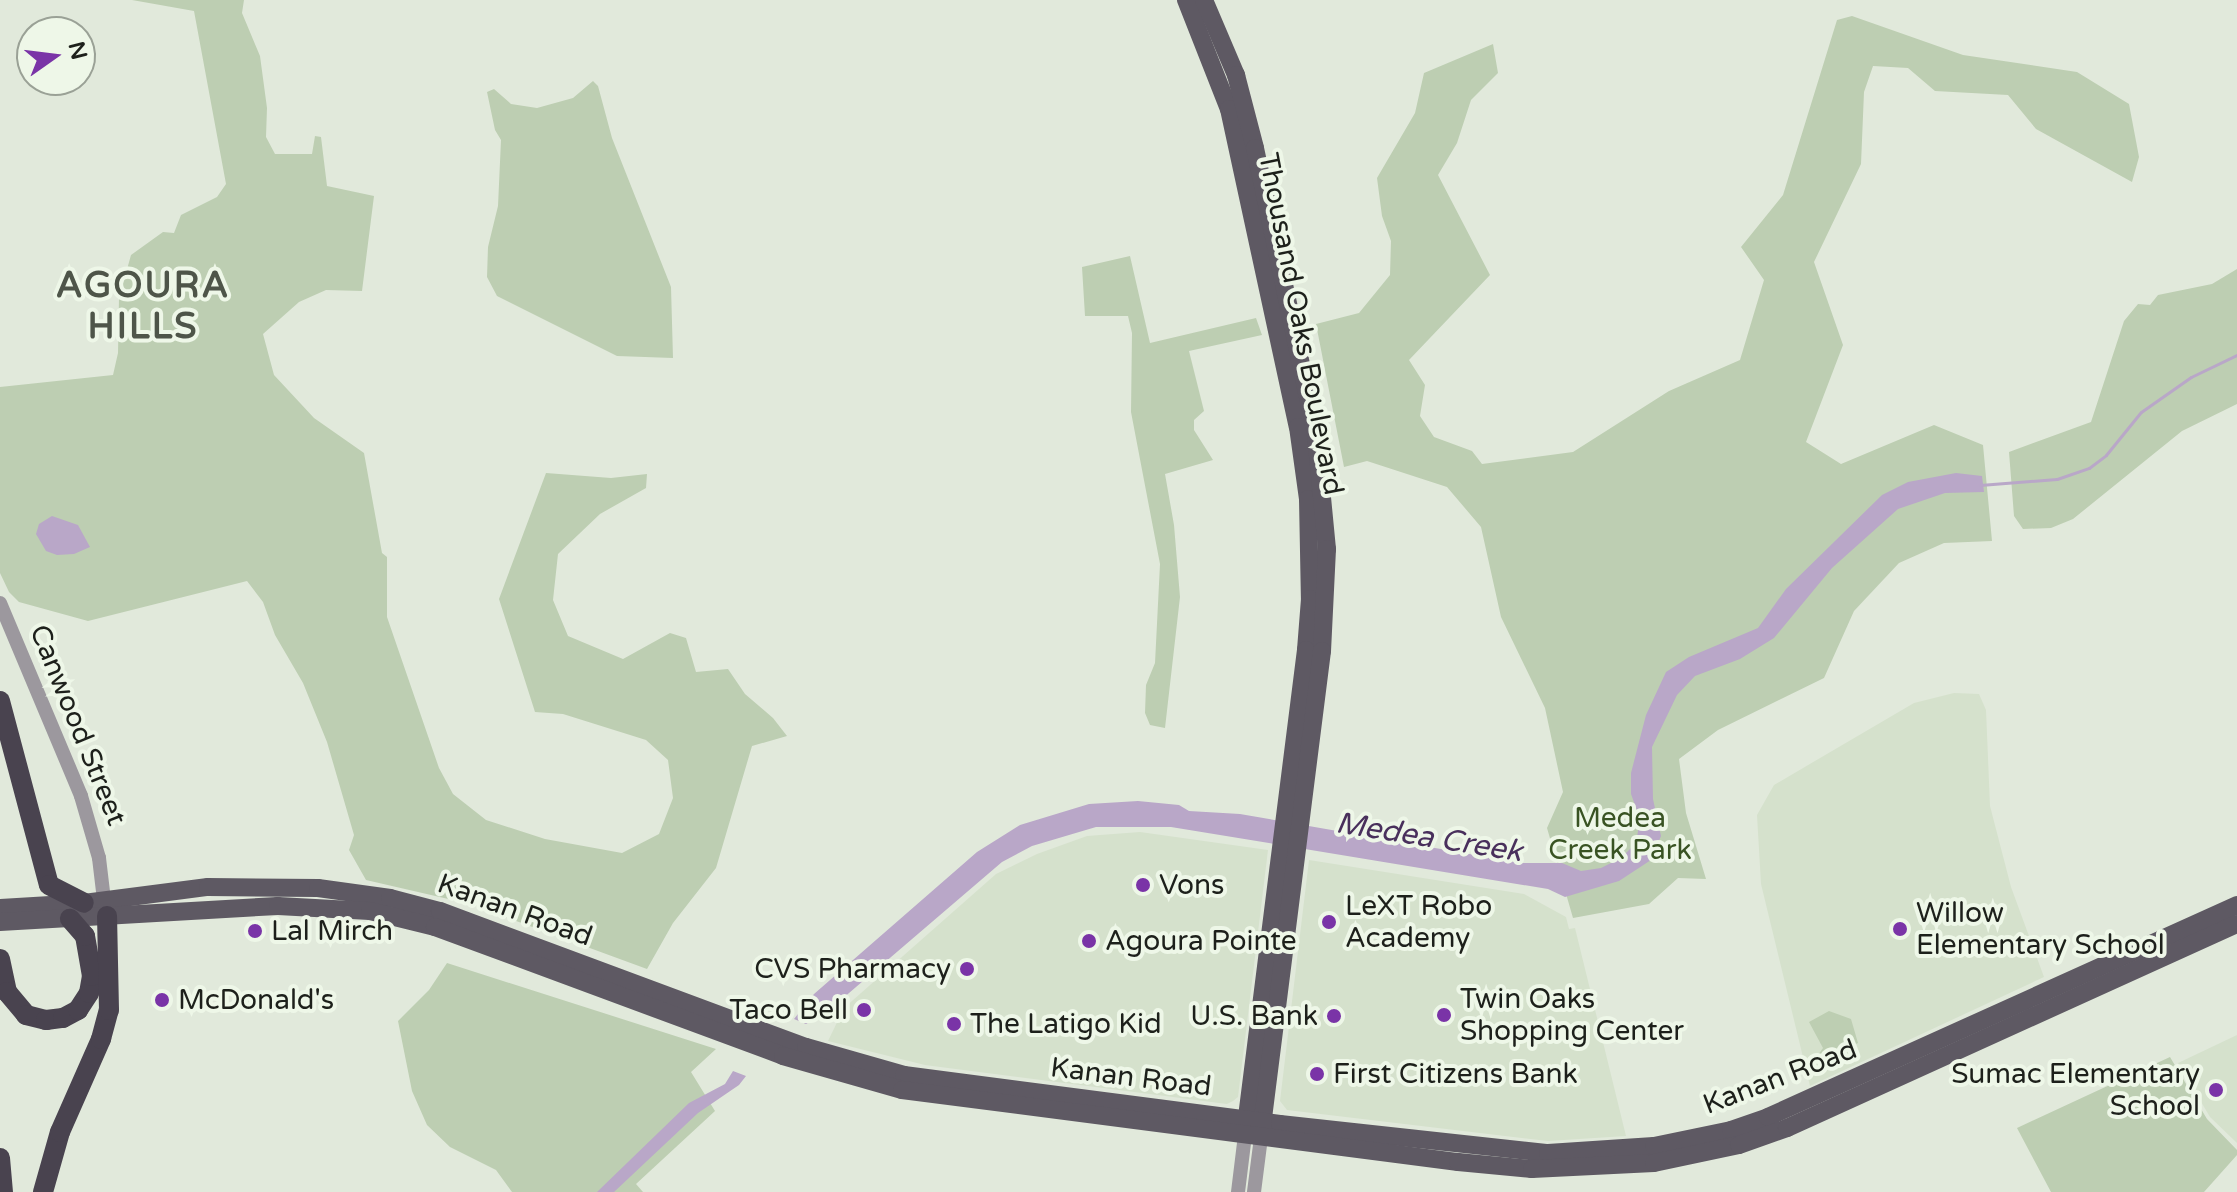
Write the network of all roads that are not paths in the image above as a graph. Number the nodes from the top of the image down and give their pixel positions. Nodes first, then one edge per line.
1 (1186, 0) edge
2 (1204, 0) edge
3 (0, 603) edge
4 (0, 701) edge
5 (1292, 823) junction
6 (2237, 905) edge
7 (92, 909) junction
8 (1, 915) edge
9 (2237, 924) edge
10 (0, 959) edge
11 (1254, 1128) junction
12 (0, 1158) edge
13 (3, 1192) edge
14 (43, 1192) edge
15 (1238, 1192) edge
16 (1254, 1192) edge

1 - 5 main road, Thousand Oaks Boulevard
2 - 5 main road, Thousand Oaks Boulevard
3 - 7 street, Canwood Street
4 - 7 highway
5 - 11 main road, Thousand Oaks Boulevard
6 - 11 main road, Kanan Road
7 - 8 main road, Kanan Road
7 - 10 highway
7 - 11 main road, Kanan Road
7 - 14 highway
9 - 11 main road, Kanan Road
11 - 15 street, Thousand Oaks Boulevard
11 - 16 street, Thousand Oaks Boulevard
12 - 13 highway

